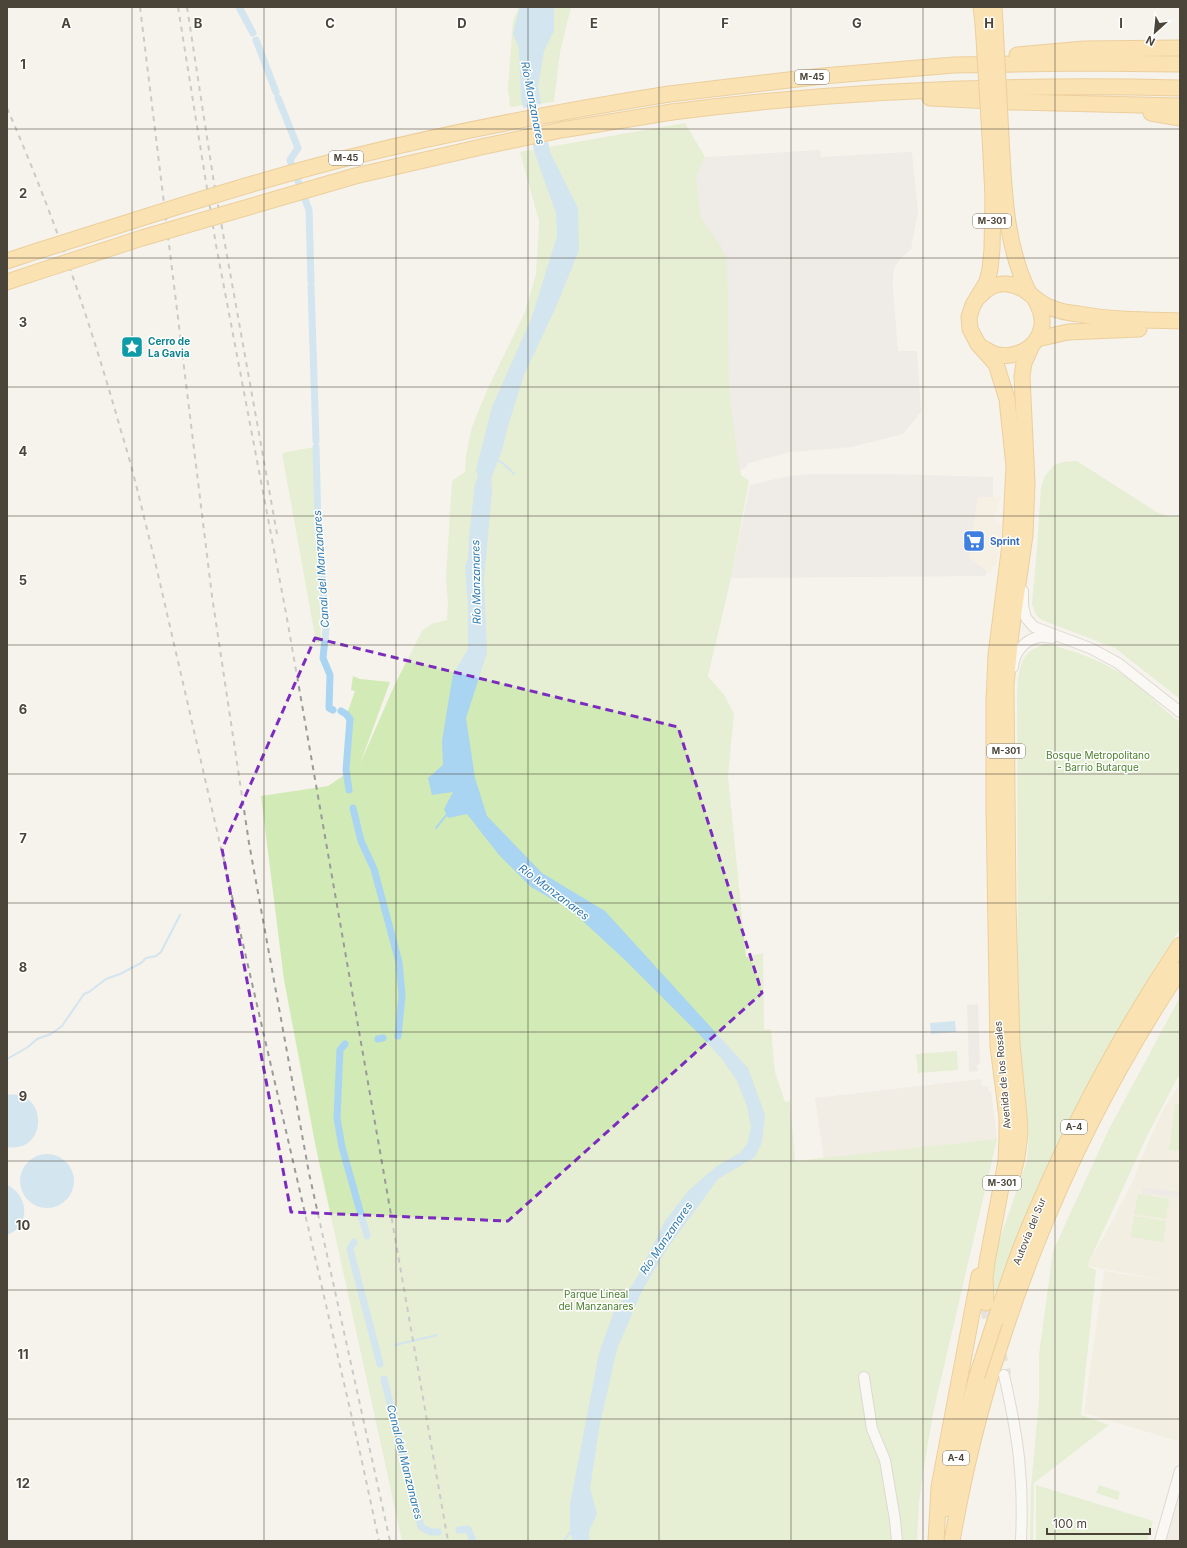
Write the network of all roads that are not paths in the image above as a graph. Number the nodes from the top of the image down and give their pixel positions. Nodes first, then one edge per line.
1 (981, 7) edge
2 (994, 7) edge
3 (989, 24) junction
4 (1176, 48) edge
5 (1180, 64) edge
6 (954, 65) junction
7 (1180, 88) edge
8 (895, 92) junction
9 (1013, 102) junction
10 (1180, 106) edge
11 (1180, 118) edge
12 (995, 136) junction
13 (7, 261) edge
14 (7, 282) edge
15 (1032, 296) junction
16 (974, 303) junction
17 (1180, 321) edge
18 (1180, 330) edge
19 (1034, 343) junction
20 (978, 344) junction
21 (1025, 534) junction
22 (1070, 641) junction
23 (1180, 712) edge
24 (1006, 751) junction
25 (1180, 945) edge
26 (1180, 970) edge
27 (1180, 983) edge
28 (1138, 1036) junction
29 (1007, 1138) junction
30 (993, 1228) junction
31 (986, 1303) tunnel mouth
32 (1004, 1375) tunnel mouth
33 (864, 1378) dead end
34 (1180, 1471) edge
35 (896, 1541) edge
36 (936, 1541) edge
37 (952, 1541) edge
38 (1021, 1541) edge
39 (1160, 1541) edge

1 - 3 highway, M-301
2 - 3 highway, M-301
3 - 12 highway, M-301, bridge
4 - 6 highway
5 - 6 highway, M-45
6 - 13 highway, M-45, bridge
7 - 8 highway, M-45
8 - 9 highway
8 - 14 highway, M-45, bridge
9 - 10 highway
9 - 11 highway
12 - 15 highway, M-301
12 - 16 highway, M-301
15 - 16 highway
15 - 17 highway
15 - 19 highway, M-301
16 - 20 highway, M-301
18 - 19 highway
19 - 20 highway
19 - 21 highway, M-301
20 - 29 highway, Avenida de los Rosales / M-301
21 - 22 street
21 - 24 highway, M-301
22 - 23 street
22 - 24 street
24 - 30 highway, Avenida de los Rosales / M-301
25 - 36 highway, Autovía del Sur / A-4, bridge
26 - 28 highway, Autovía del Sur / A-4
27 - 28 highway
28 - 37 highway, Autovía del Sur / A-4
29 - 30 highway, Avenida de los Rosales / M-301
29 - 36 highway
30 - 31 highway, Avenida de los Rosales / M-301
32 - 38 street
33 - 35 street
34 - 39 street

